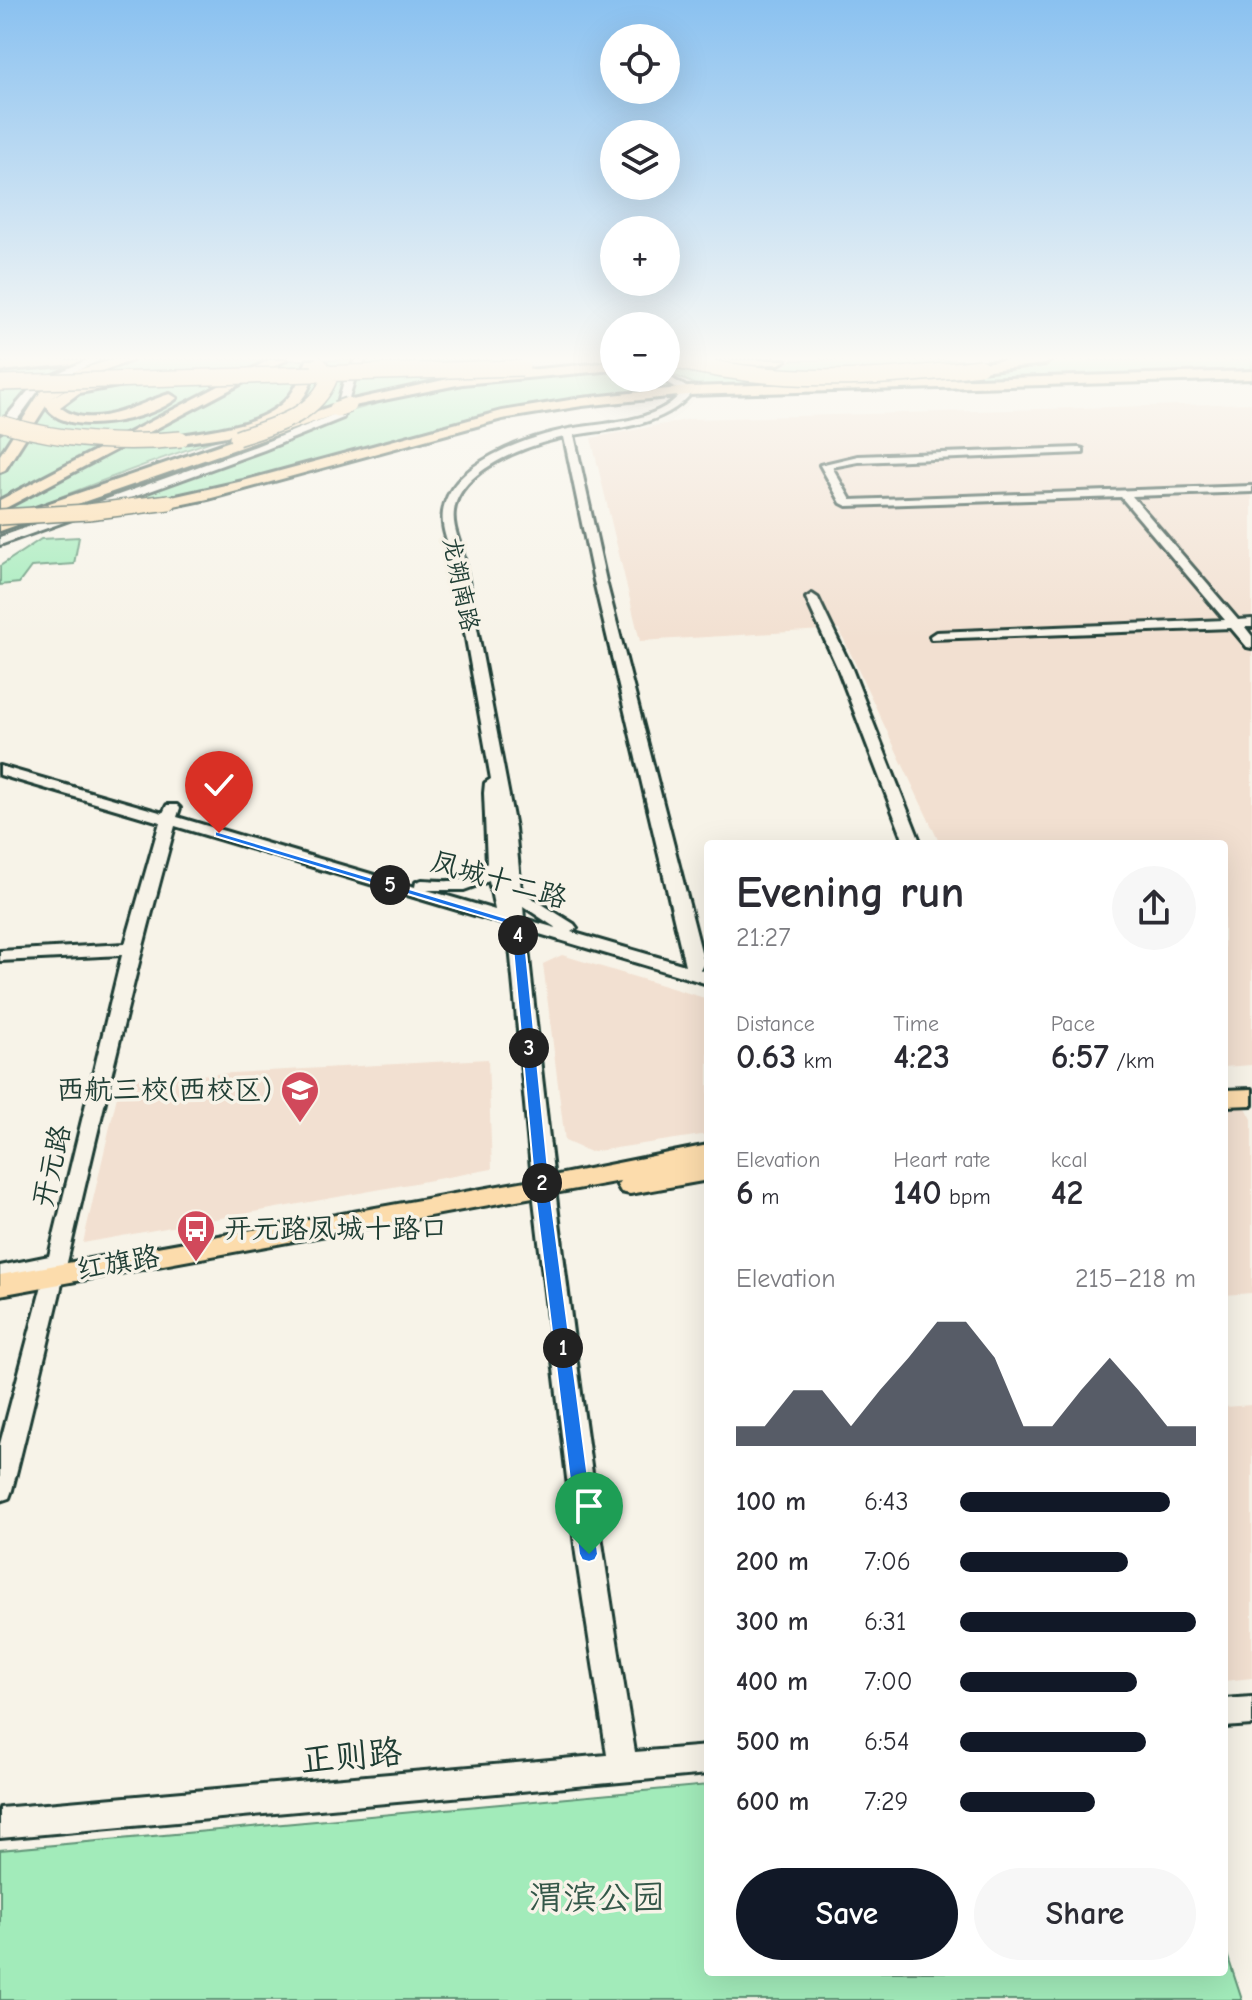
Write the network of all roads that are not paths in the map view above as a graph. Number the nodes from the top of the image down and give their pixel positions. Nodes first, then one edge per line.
1 (78, 453) edge
2 (101, 453) edge
3 (191, 453) edge
4 (209, 453) edge
5 (251, 453) edge
6 (361, 453) edge
7 (505, 453) edge
8 (573, 453) edge
9 (1015, 453) edge
10 (1252, 489) edge
11 (0, 494) edge
12 (1124, 494) junction
13 (0, 506) edge
14 (0, 517) edge
15 (0, 526) edge
16 (0, 541) edge
17 (812, 598) dead end
18 (1252, 623) edge
19 (1235, 624) junction
20 (936, 636) dead end
21 (1252, 644) edge
22 (0, 761) edge
23 (0, 770) edge
24 (495, 772) junction
25 (171, 813) junction
26 (911, 840) edge
27 (496, 862) junction
28 (422, 885) junction
29 (514, 893) junction
30 (512, 916) junction
31 (568, 928) junction
32 (132, 949) junction
33 (0, 956) edge
34 (698, 967) edge
35 (1252, 1085) edge
36 (1228, 1086) edge
37 (1252, 1097) edge
38 (1228, 1098) edge
39 (704, 1155) edge
40 (704, 1172) edge
41 (543, 1194) junction
42 (0, 1274) edge
43 (55, 1276) junction
44 (0, 1285) edge
45 (0, 1300) edge
46 (0, 1490) edge
47 (1252, 1711) edge
48 (1228, 1713) edge
49 (704, 1760) edge
50 (623, 1768) junction
51 (0, 1823) edge

1 - 11 highway
2 - 13 highway
3 - 15 highway, bridge
4 - 15 highway
5 - 16 street
6 - 14 highway, bridge
7 - 24 street, 龙朔南路
8 - 34 street
9 - 12 street
10 - 12 street
12 - 19 street
17 - 26 street
18 - 19 street
19 - 20 street
19 - 21 street
22 - 25 street, 凤城十二路
23 - 25 street, 凤城十二路
24 - 27 street, 龙朔南路
24 - 29 street, 龙朔南路
25 - 28 street, 凤城十二路
25 - 30 street, 凤城十二路
25 - 32 street, 开元路
27 - 28 street
27 - 30 street, 龙朔南路
28 - 30 street, 凤城十二路
29 - 30 street, 龙朔南路
29 - 31 street
30 - 31 street, 凤城十二路
30 - 34 street, 凤城十二路
30 - 41 street, 龙朔南路
31 - 34 street, 凤城十二路
32 - 33 street
32 - 43 street, 开元路
35 - 36 main road
37 - 38 main road
39 - 41 main road, 红旗路
40 - 41 main road, 红旗路
41 - 43 main road, 红旗路
41 - 50 street, 龙朔南路
42 - 43 street
43 - 44 main road, 红旗路
43 - 45 main road, 红旗路
43 - 46 street, 开元路
47 - 48 street
49 - 50 street, 正则路
50 - 51 street, 正则路

